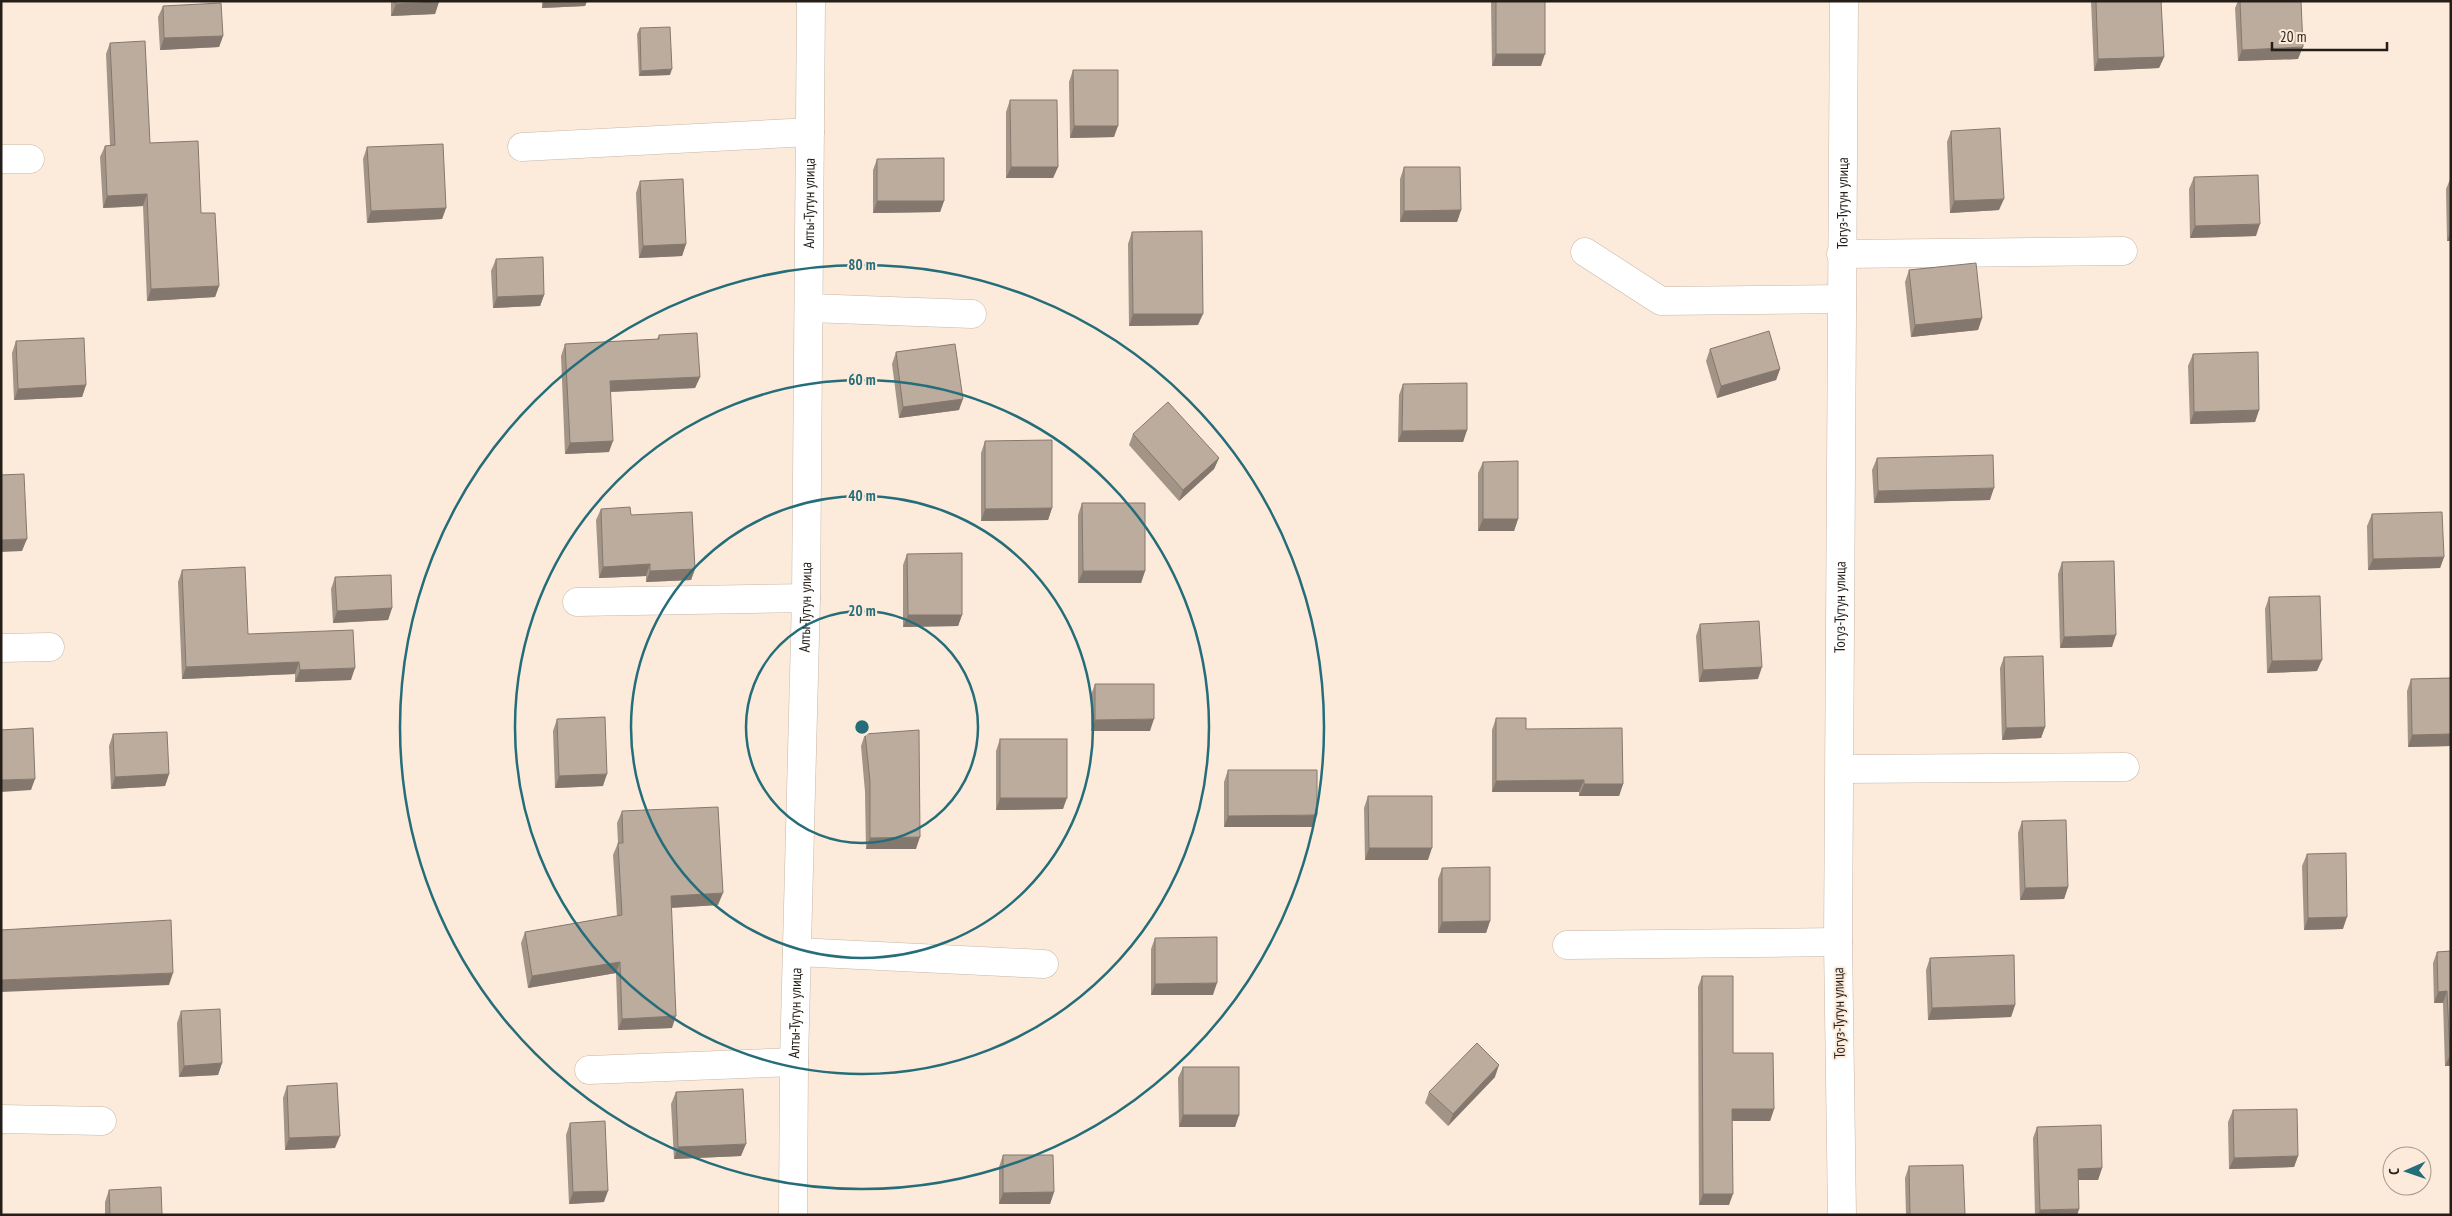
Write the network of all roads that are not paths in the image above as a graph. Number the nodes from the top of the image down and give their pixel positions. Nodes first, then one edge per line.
1 (811, 1) edge
2 (1844, 1) edge
3 (810, 132) junction
4 (522, 147) dead end
5 (1, 159) edge
6 (30, 159) dead end
7 (2124, 251) dead end
8 (1585, 252) dead end
9 (1841, 254) junction
10 (1841, 299) junction
11 (809, 308) junction
12 (972, 314) dead end
13 (806, 598) junction
14 (577, 602) dead end
15 (50, 647) dead end
16 (1, 648) edge
17 (2125, 766) dead end
18 (1840, 769) junction
19 (1838, 942) junction
20 (1567, 945) dead end
21 (797, 952) junction
22 (1044, 964) dead end
23 (794, 1062) junction
24 (589, 1070) dead end
25 (1, 1119) edge
26 (102, 1121) dead end
27 (793, 1215) edge
28 (1842, 1215) edge

1 - 3 street, Алты-Тутун улица
2 - 9 street, Тогуз-Тутун улица
3 - 4 street
3 - 11 street, Алты-Тутун улица
5 - 6 street
7 - 9 street
8 - 10 street
9 - 10 street, Тогуз-Тутун улица
10 - 18 street, Тогуз-Тутун улица
11 - 12 street
11 - 13 street, Алты-Тутун улица
13 - 14 street
13 - 21 street, Алты-Тутун улица
15 - 16 street
17 - 18 street
18 - 19 street, Тогуз-Тутун улица
19 - 20 street
19 - 28 street, Тогуз-Тутун улица
21 - 22 street
21 - 23 street, Алты-Тутун улица
23 - 24 street
23 - 27 street, Алты-Тутун улица
25 - 26 street

